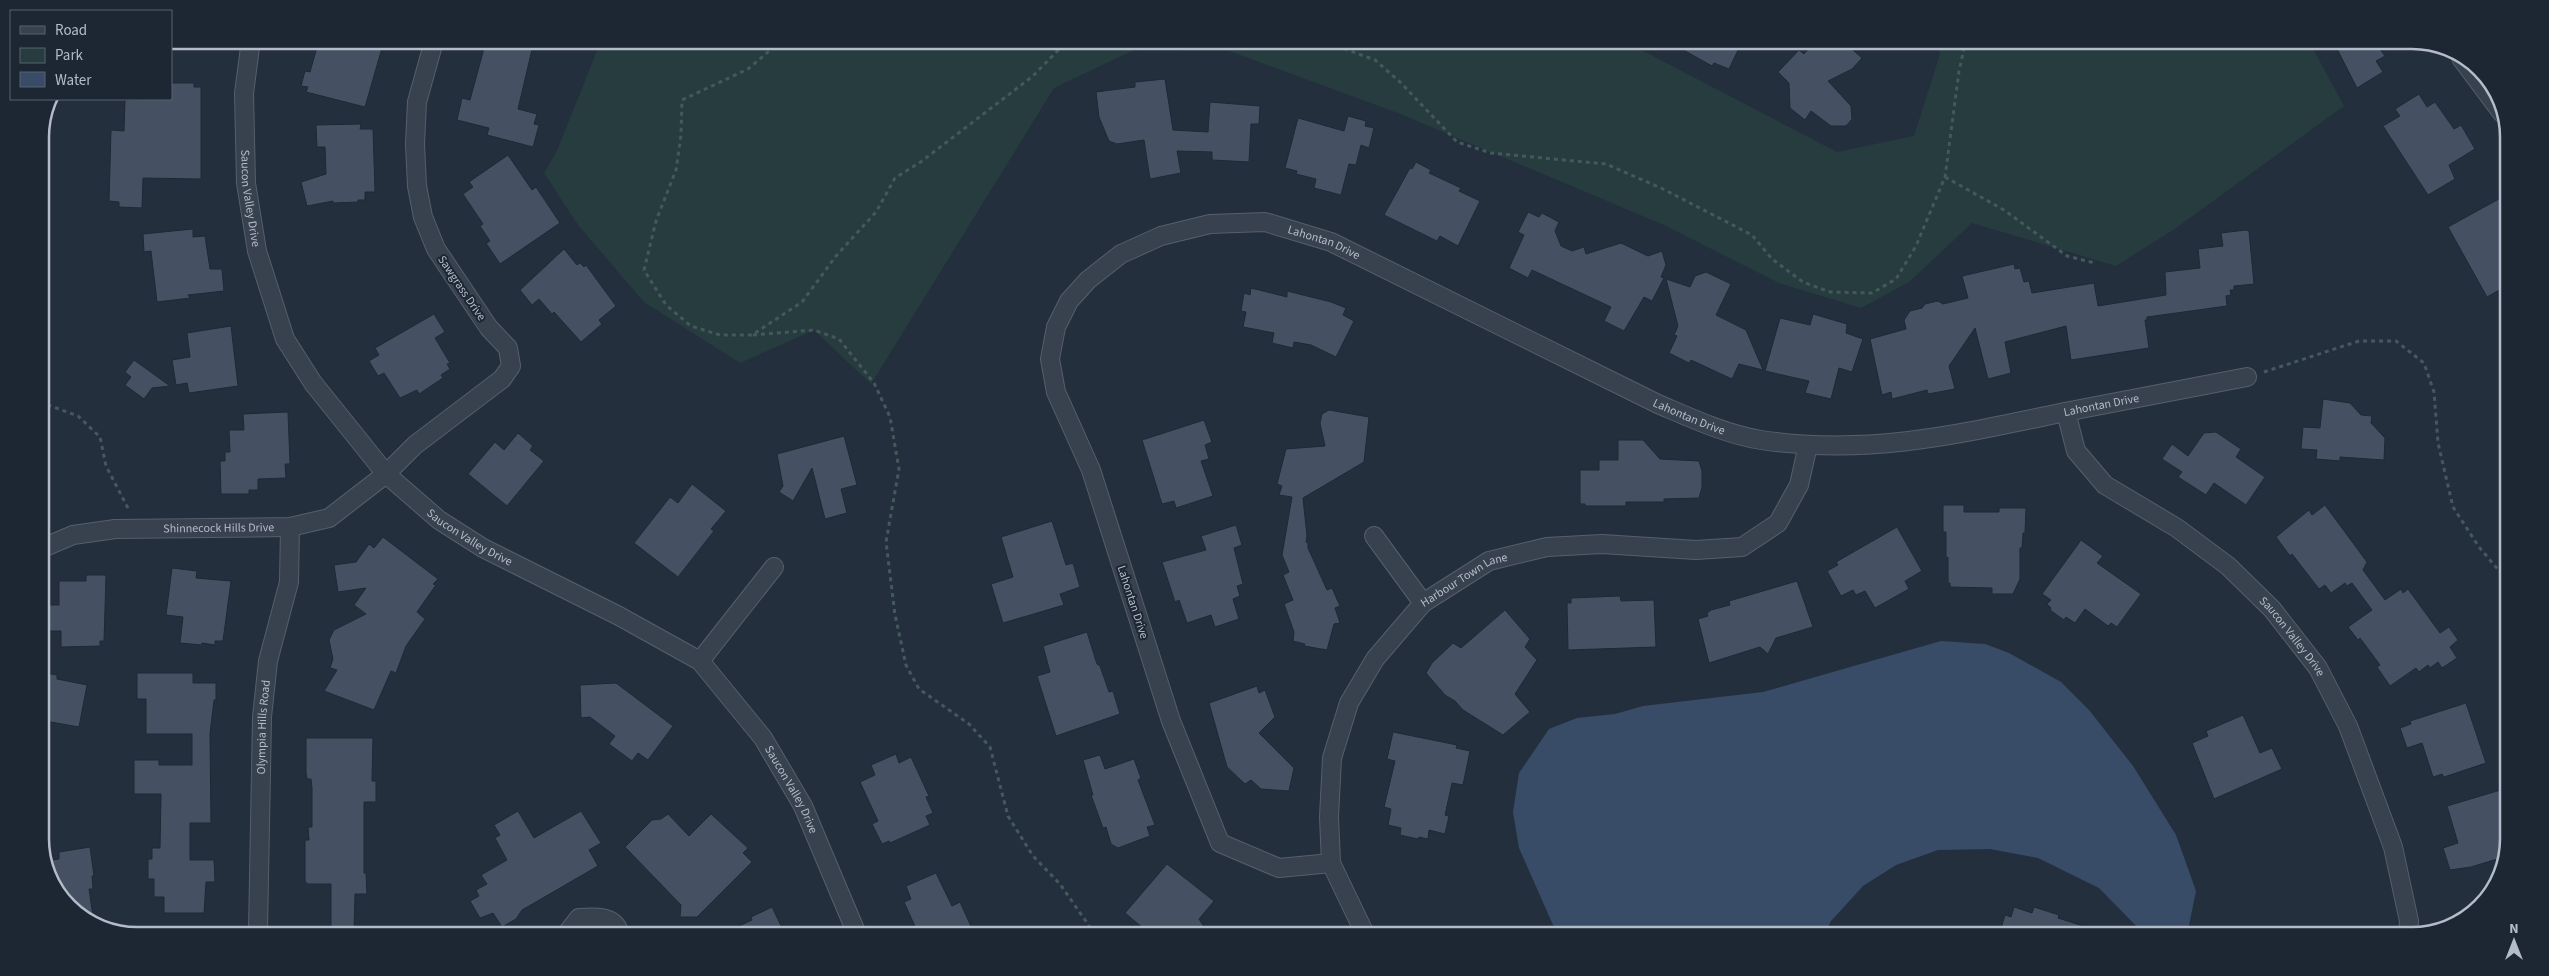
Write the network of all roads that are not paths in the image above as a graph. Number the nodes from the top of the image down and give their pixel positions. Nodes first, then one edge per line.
1 (250, 49) edge
2 (432, 49) edge
3 (2470, 70) edge
4 (2492, 99) edge
5 (2247, 377) road end
6 (2066, 412) junction
7 (1808, 444) junction
8 (386, 474) junction
9 (290, 527) junction
10 (1374, 536) dead end
11 (49, 545) edge
12 (774, 567) dead end
13 (1423, 603) junction
14 (700, 661) junction
15 (1331, 863) junction
16 (258, 927) edge
17 (572, 927) edge
18 (618, 927) edge
19 (854, 927) edge
20 (1362, 927) edge
21 (2409, 927) edge

1 - 8 street, Saucon Valley Drive
2 - 8 street, Sawgrass Drive
3 - 4 street
5 - 6 street, Lahontan Drive
6 - 7 street, Lahontan Drive
6 - 21 street, Saucon Valley Drive
7 - 13 street, Harbour Town Lane
7 - 15 street, Lahontan Drive
8 - 9 street, Shinnecock Hills Drive
8 - 14 street, Saucon Valley Drive
9 - 11 street, Shinnecock Hills Drive
9 - 16 street, Olympia Hills Road
10 - 13 street
12 - 14 street
13 - 15 street, Harbour Town Lane
14 - 19 street, Saucon Valley Drive
15 - 20 street, Harbour Town Lane
17 - 18 street

